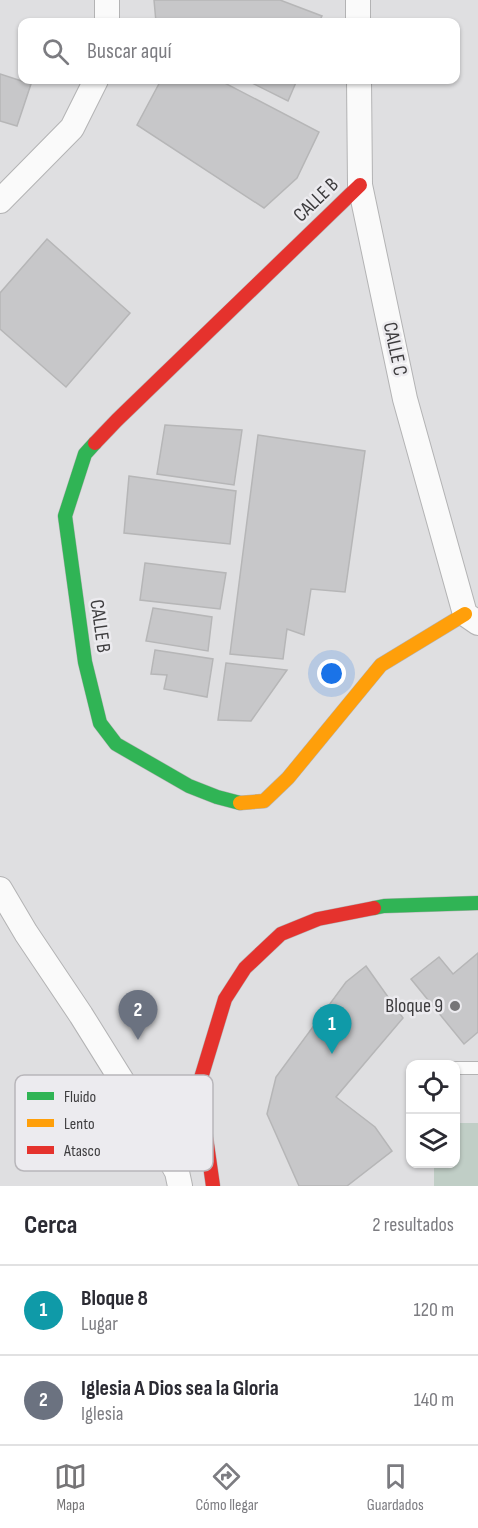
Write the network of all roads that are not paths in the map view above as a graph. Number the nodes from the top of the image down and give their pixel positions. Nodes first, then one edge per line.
1 (107, 0) edge
2 (358, 0) edge
3 (107, 18) edge
4 (358, 18) edge
5 (94, 84) edge
6 (359, 84) edge
7 (360, 185) junction
8 (0, 201) edge
9 (471, 618) edge
10 (0, 889) edge
11 (478, 903) edge
12 (460, 1068) edge
13 (478, 1068) edge
14 (118, 1075) edge
15 (202, 1075) edge
16 (176, 1171) edge
17 (211, 1171) edge
18 (180, 1186) edge
19 (213, 1186) edge

1 - 3 street
2 - 4 street
5 - 8 street
6 - 7 street, CALLE C
7 - 9 street, CALLE C
7 - 9 street, CALLE B
10 - 14 street
11 - 15 street
12 - 13 lane
16 - 18 street
17 - 19 street

